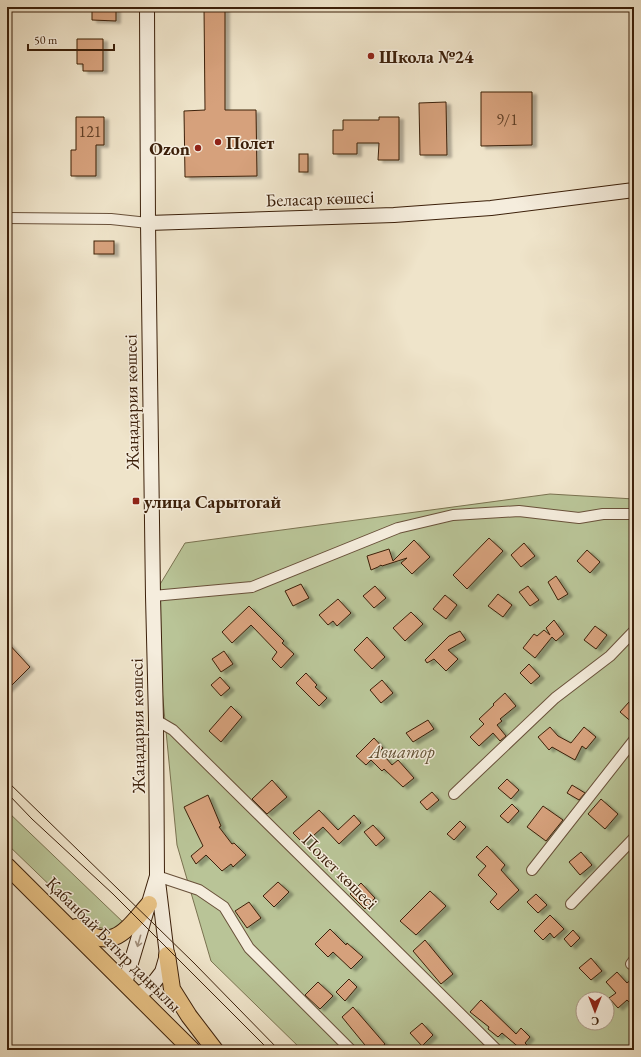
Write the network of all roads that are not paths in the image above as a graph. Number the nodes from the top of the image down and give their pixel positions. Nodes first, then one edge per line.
1 (147, 7) edge
2 (634, 190) edge
3 (7, 218) edge
4 (148, 222) junction
5 (634, 514) edge
6 (153, 596) junction
7 (634, 630) edge
8 (156, 720) junction
9 (634, 740) edge
10 (454, 794) dead end
11 (634, 838) edge
12 (7, 866) edge
13 (532, 870) dead end
14 (158, 876) junction
15 (149, 904) junction
16 (571, 904) dead end
17 (55, 912) junction
18 (167, 954) junction
19 (125, 983) junction
20 (138, 995) junction
21 (192, 1050) edge
22 (215, 1050) edge
23 (351, 1050) edge
24 (497, 1050) edge

1 - 4 street, Жаңадария көшесі
2 - 4 street, Беласар көшесі
3 - 4 street, Беласар көшесі
4 - 6 street, Жаңадария көшесі
5 - 6 street
6 - 8 street, Жаңадария көшесі
7 - 10 street
8 - 14 street, Жаңадария көшесі
8 - 24 street, Полет көшесі
9 - 13 street
11 - 16 street
12 - 17 main road, Қабанбай Батыр даңғылы
14 - 15 street, Жаңадария көшесі
14 - 18 street
14 - 23 street
15 - 17 main road
15 -> 19 street, Жаңадария көшесі
17 - 19 main road, Қабанбай Батыр даңғылы
18 - 20 street
18 - 22 main road
19 - 20 main road, Қабанбай Батыр даңғылы
20 - 21 main road, Қабанбай Батыр даңғылы

